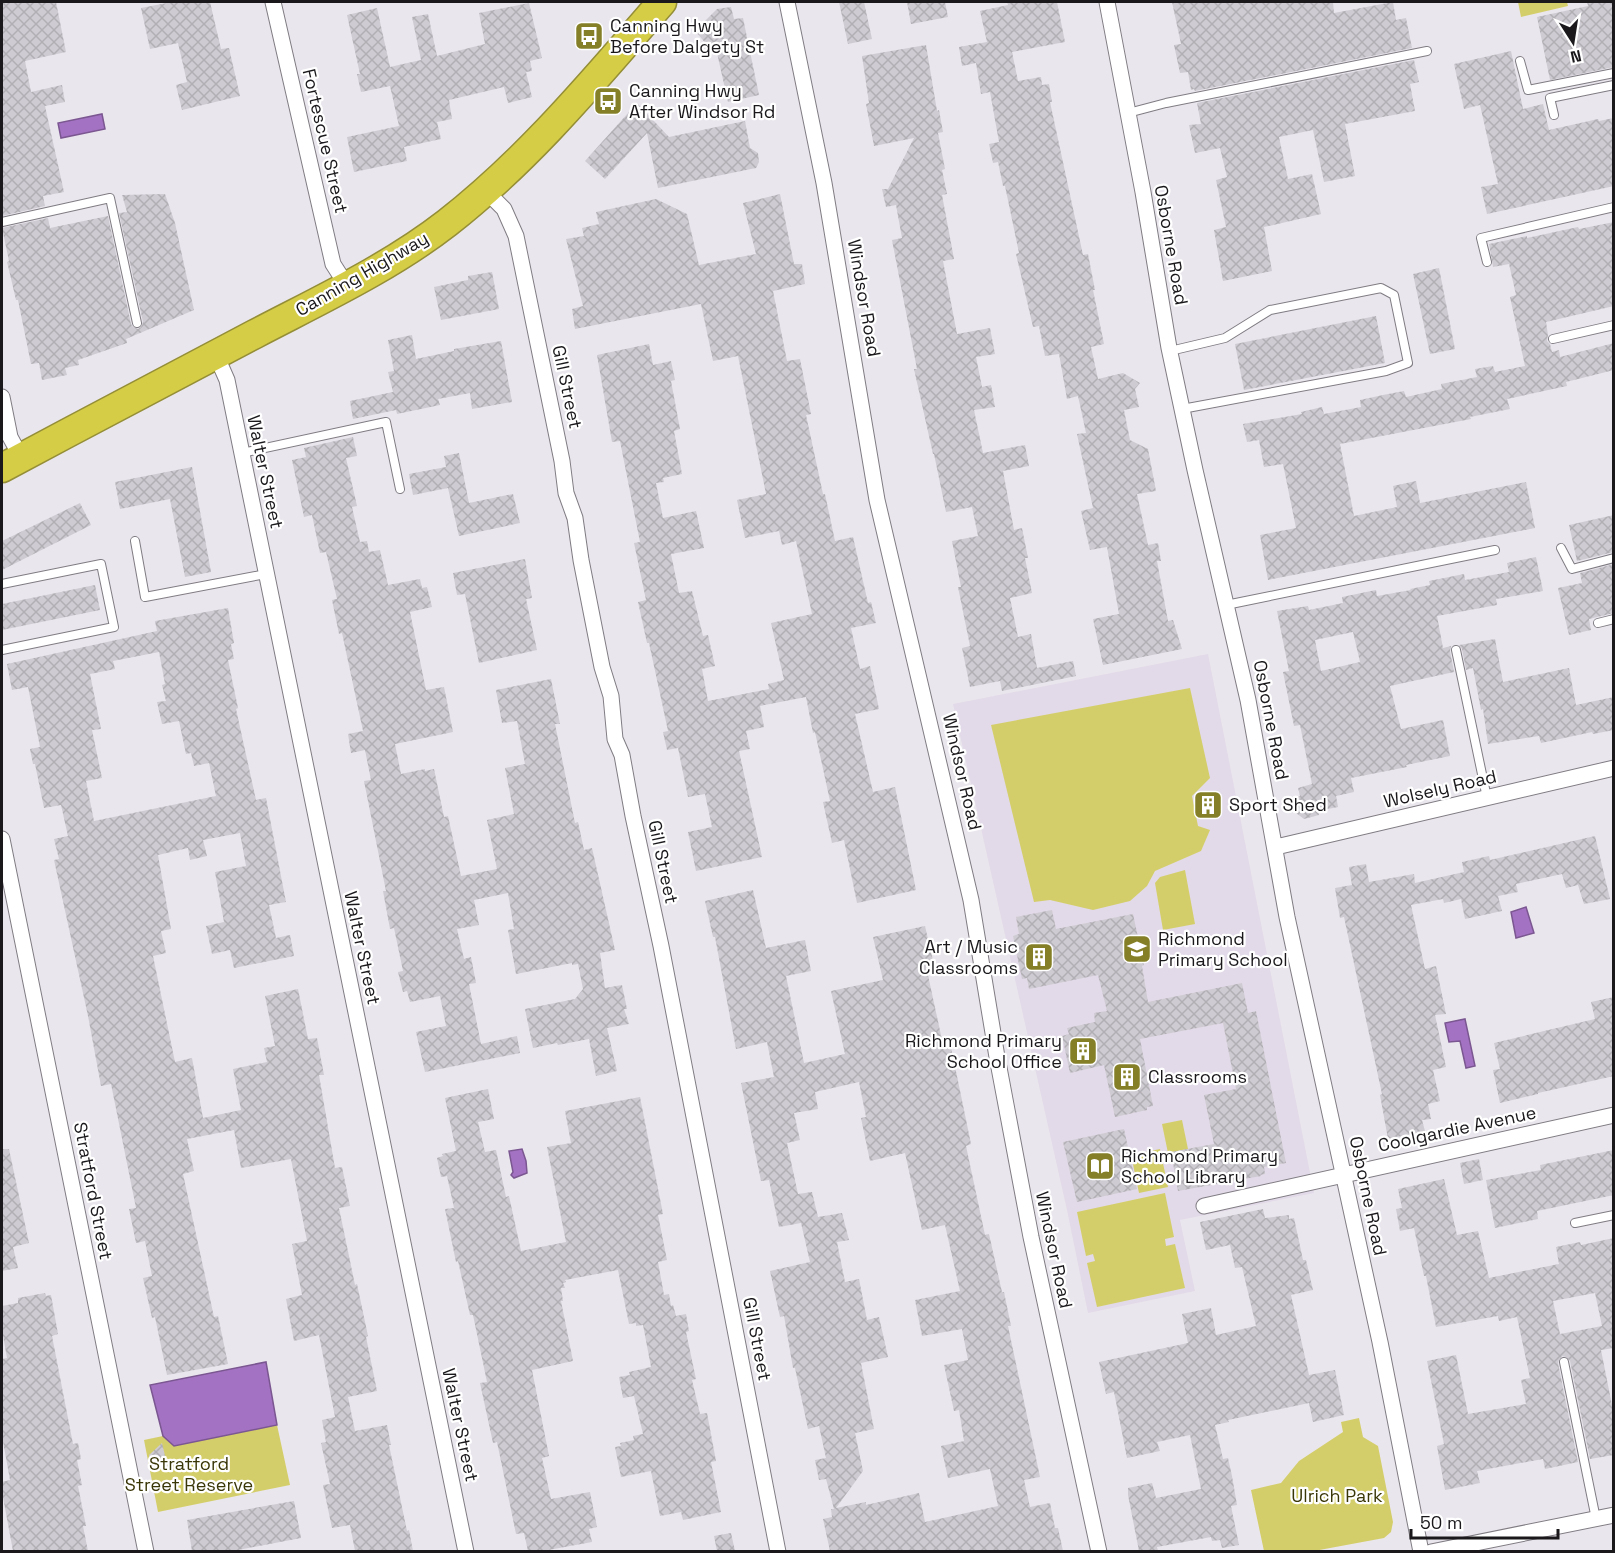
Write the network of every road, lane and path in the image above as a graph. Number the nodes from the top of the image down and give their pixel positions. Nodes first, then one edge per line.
1 (273, 2) edge
2 (787, 2) edge
3 (1107, 2) edge
4 (658, 3) edge
5 (1427, 51) dead end
6 (1520, 61) dead end
7 (1614, 73) edge
8 (1614, 85) edge
9 (1128, 113) junction
10 (1554, 115) dead end
11 (486, 191) junction
12 (1614, 207) edge
13 (2, 222) edge
14 (1486, 262) dead end
15 (347, 286) junction
16 (137, 323) dead end
17 (1614, 325) edge
18 (1553, 339) dead end
19 (1170, 351) junction
20 (216, 355) junction
21 (2, 397) edge
22 (1182, 409) junction
23 (242, 453) junction
24 (11, 462) edge
25 (400, 489) dead end
26 (135, 542) dead end
27 (1561, 548) dead end
28 (1495, 550) dead end
29 (1614, 558) edge
30 (266, 574) junction
31 (2, 584) edge
32 (1226, 605) junction
33 (1614, 619) edge
34 (1598, 622) dead end
35 (2, 650) edge
36 (1456, 650) dead end
37 (1614, 768) edge
38 (1487, 798) junction
39 (2, 838) edge
40 (1276, 848) junction
41 (1614, 1115) edge
42 (1343, 1175) junction
43 (1204, 1206) dead end
44 (1614, 1215) edge
45 (1575, 1223) dead end
46 (1564, 1362) dead end
47 (1614, 1515) edge
48 (1596, 1519) junction
49 (146, 1551) edge
50 (466, 1551) edge
51 (778, 1551) edge
52 (1099, 1551) edge
53 (1421, 1551) edge
54 (1431, 1551) edge

1 - 15 street, Fortescue Street
2 - 52 street, Windsor Road
3 - 9 street, Osborne Road
4 - 11 highway, Canning Highway
5 - 9 lane
6 - 7 lane
8 - 10 lane
9 - 19 street, Osborne Road
11 - 15 highway, Canning Highway
11 - 51 street, Gill Street
12 - 14 lane
13 - 16 lane
15 - 20 highway, Canning Highway
17 - 18 lane
19 - 22 street, Osborne Road
19 - 22 lane
20 - 23 street, Walter Street
20 - 24 highway, Canning Highway
21 - 24 street
22 - 32 street, Osborne Road
23 - 25 lane
23 - 30 street, Walter Street
26 - 30 lane
27 - 29 lane
28 - 32 lane
30 - 50 street, Walter Street
31 - 35 lane
32 - 40 street, Osborne Road
33 - 34 lane
36 - 38 lane
37 - 38 street, Wolsely Road
38 - 40 street, Wolsely Road
39 - 49 street, Stratford Street
40 - 42 street, Osborne Road
41 - 42 street, Coolgardie Avenue
42 - 43 street, Coolgardie Avenue
42 - 53 street, Osborne Road
44 - 45 lane
46 - 48 lane
47 - 48 street
48 - 54 street

